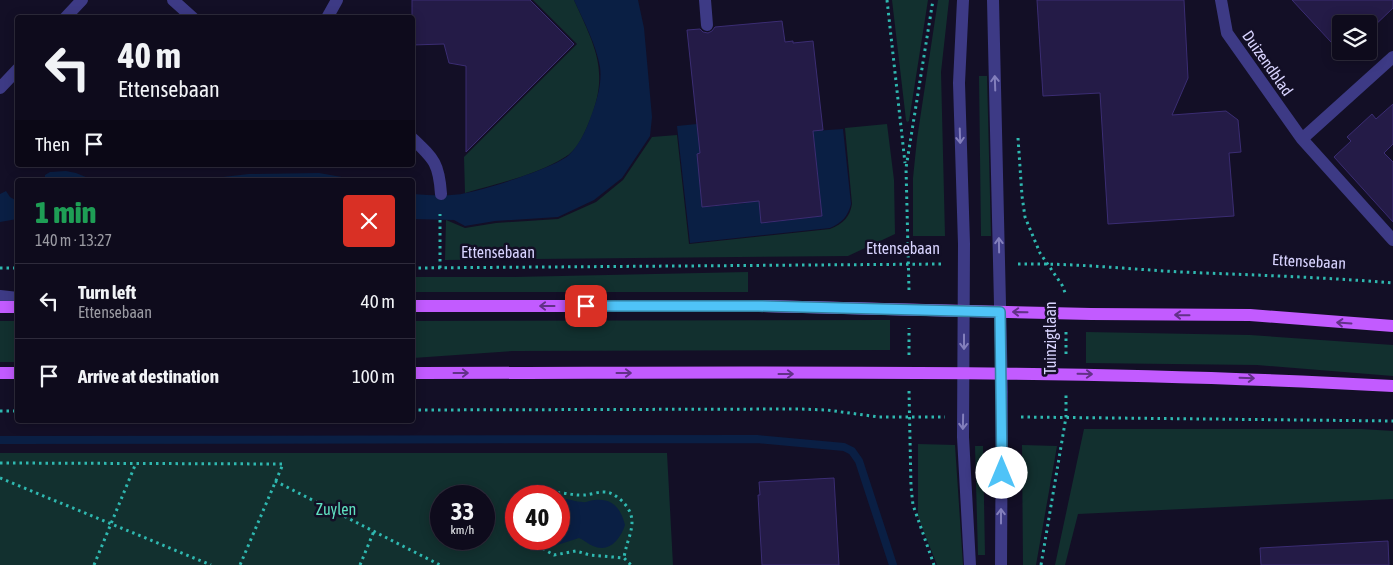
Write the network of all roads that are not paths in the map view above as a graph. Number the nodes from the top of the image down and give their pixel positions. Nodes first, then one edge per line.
1 (82, 0) edge
2 (173, 0) edge
3 (337, 0) edge
4 (705, 0) edge
5 (962, 0) edge
6 (993, 0) edge
7 (1220, 0) edge
8 (68, 15) edge
9 (190, 15) edge
10 (329, 15) edge
11 (707, 25) dead end
12 (1393, 57) edge
13 (15, 72) edge
14 (0, 88) edge
15 (1302, 139) junction
16 (415, 141) edge
17 (441, 194) dead end
18 (1393, 240) edge
19 (0, 296) edge
20 (15, 298) edge
21 (415, 306) edge
22 (0, 307) edge
23 (15, 307) edge
24 (964, 310) junction
25 (1000, 312) junction
26 (1393, 326) edge
27 (0, 372) edge
28 (15, 372) edge
29 (415, 373) edge
30 (963, 374) junction
31 (1001, 374) junction
32 (1393, 386) edge
33 (970, 565) edge
34 (1001, 565) edge

1 - 8 street
2 - 9 street
3 - 10 street
4 - 11 street
5 -> 24 street
25 -> 6 street
7 - 15 street, Duizendblad
12 - 15 street
13 - 14 street
15 - 18 street, Duizendblad
16 - 17 street
19 - 20 street
24 -> 21 main road
22 - 23 main road
24 - 25 main road
24 -> 30 street
26 -> 25 main road
25 - 31 street
27 - 28 main road
29 -> 30 main road
30 - 31 main road
30 -> 33 street
31 -> 32 main road
34 -> 31 street

